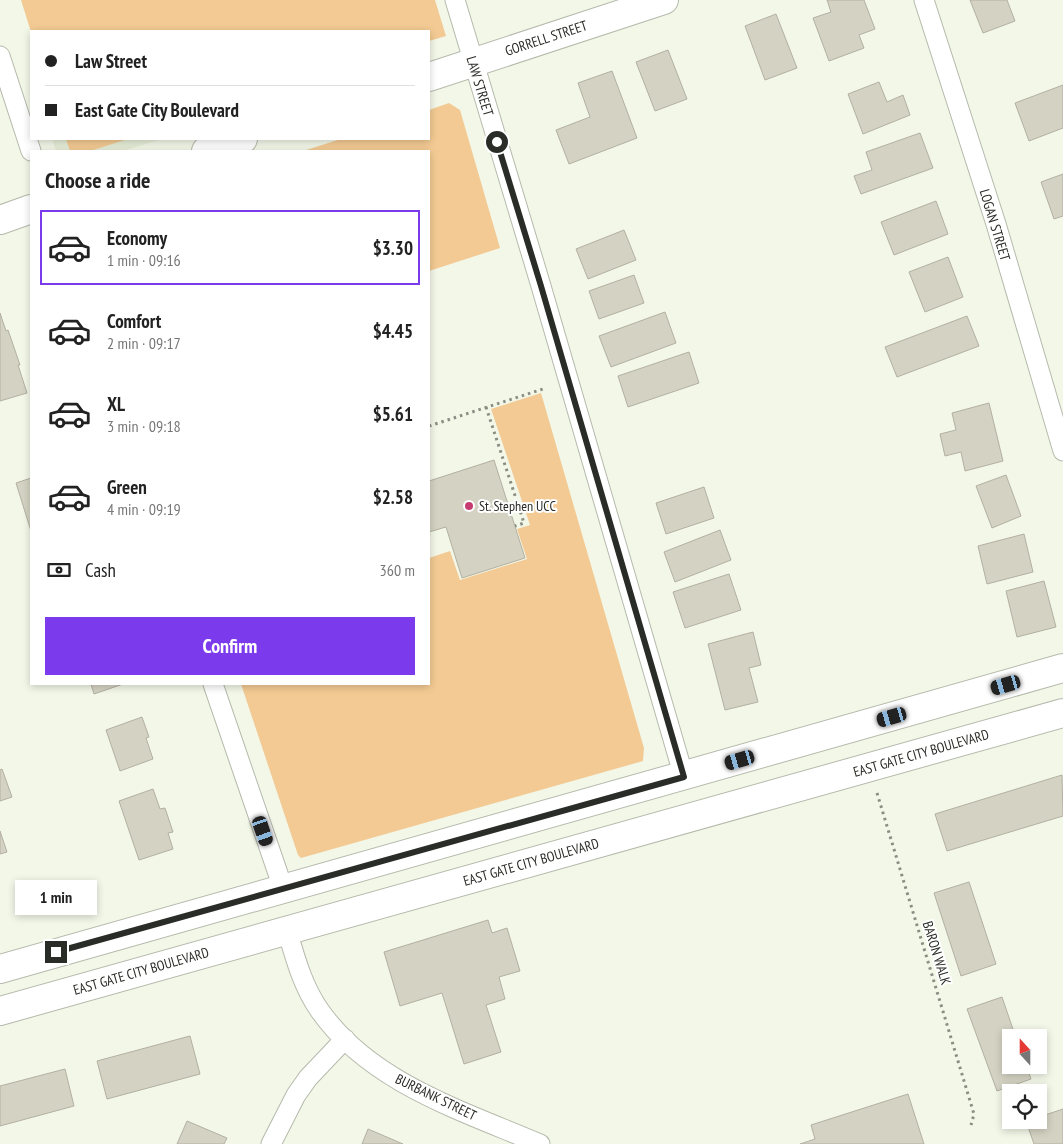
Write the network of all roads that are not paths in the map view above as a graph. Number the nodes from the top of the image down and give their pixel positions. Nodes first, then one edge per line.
1 (455, 0) edge
2 (664, 0) edge
3 (924, 0) edge
4 (0, 56) edge
5 (473, 62) junction
6 (430, 77) edge
7 (240, 140) edge
8 (31, 150) edge
9 (209, 150) edge
10 (30, 209) edge
11 (0, 220) edge
12 (1063, 451) edge
13 (1063, 668) edge
14 (213, 685) edge
15 (1063, 713) edge
16 (684, 777) junction
17 (283, 888) junction
18 (287, 930) junction
19 (0, 968) edge
20 (0, 1011) edge
21 (345, 1040) junction
22 (271, 1144) edge
23 (540, 1144) edge

1 - 5 street, LAW STREET
2 - 5 main road, GORRELL STREET
3 - 12 street, LOGAN STREET
4 - 8 street
5 - 6 main road, GORRELL STREET
5 - 16 street, LAW STREET
7 - 9 main road
10 - 11 main road
13 - 16 main road
14 - 17 street
15 - 18 main road, EAST GATE CITY BOULEVARD
16 - 17 main road
17 - 19 main road
18 - 20 main road, EAST GATE CITY BOULEVARD
18 - 21 street, BURBANK STREET
21 - 22 street
21 - 23 street, BURBANK STREET

